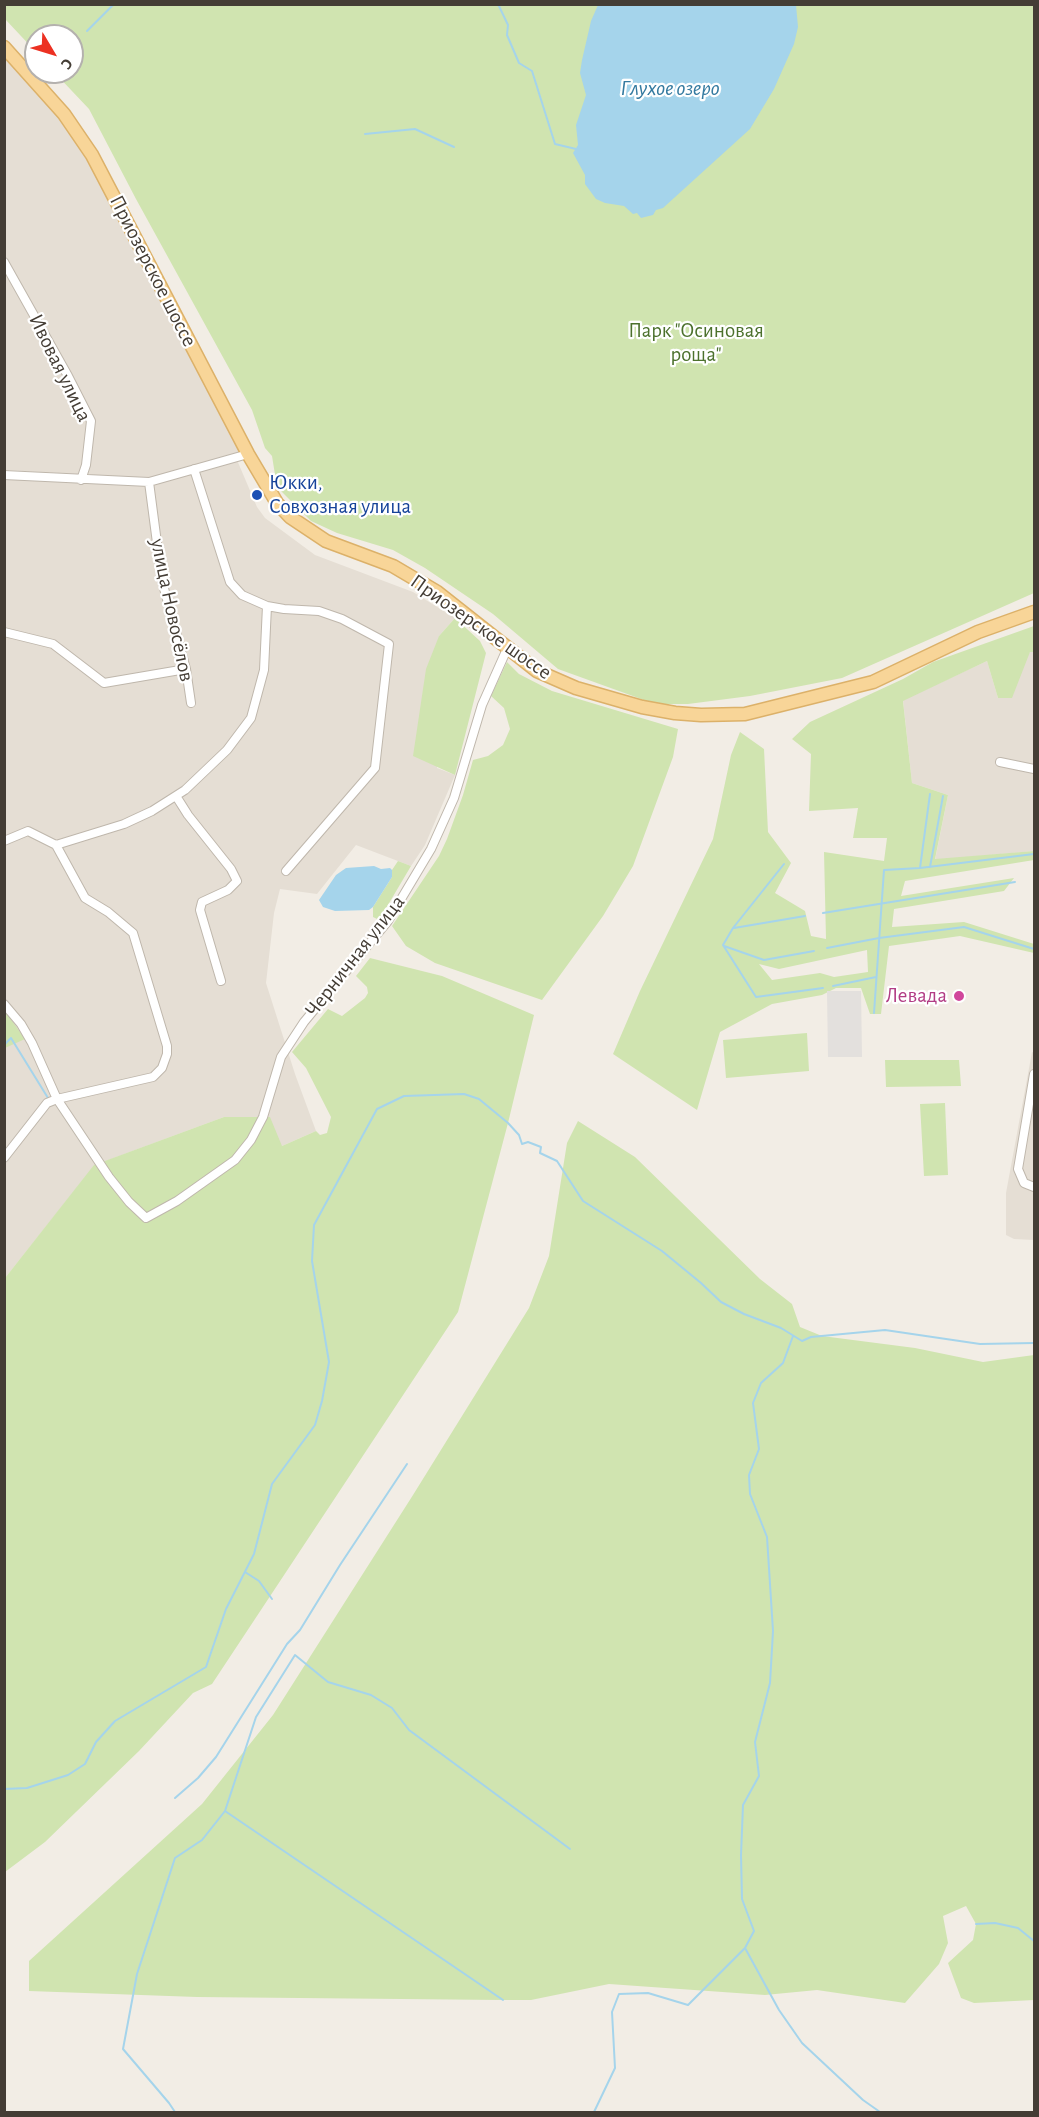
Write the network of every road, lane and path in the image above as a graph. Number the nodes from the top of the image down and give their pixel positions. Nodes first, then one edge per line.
1 (4, 47) edge
2 (4, 262) edge
3 (248, 454) junction
4 (194, 469) junction
5 (4, 475) edge
6 (81, 480) junction
7 (149, 482) junction
8 (267, 606) junction
9 (1035, 612) edge
10 (4, 632) edge
11 (507, 649) junction
12 (186, 669) junction
13 (191, 703) dead end
14 (1000, 762) dead end
15 (1035, 769) edge
16 (176, 796) junction
17 (4, 841) edge
18 (56, 844) junction
19 (286, 871) dead end
20 (221, 981) dead end
21 (4, 1004) edge
22 (1035, 1074) edge
23 (57, 1099) junction
24 (4, 1158) edge
25 (1035, 1187) edge

1 - 3 main road, Приозерское шоссе
2 - 6 street, Ивовая улица
3 - 4 street
3 - 11 main road, Приозерское шоссе
4 - 7 street
4 - 8 street
5 - 6 street
6 - 7 street
7 - 12 street, улица Новосёлов
8 - 16 street
8 - 19 street
9 - 11 main road, Приозерское шоссе
10 - 12 street
11 - 23 street, Черничная улица
12 - 13 street, улица Новосёлов
14 - 15 street
16 - 18 street
16 - 20 street
17 - 18 street
18 - 23 street
21 - 23 street
22 - 25 street
23 - 24 street

